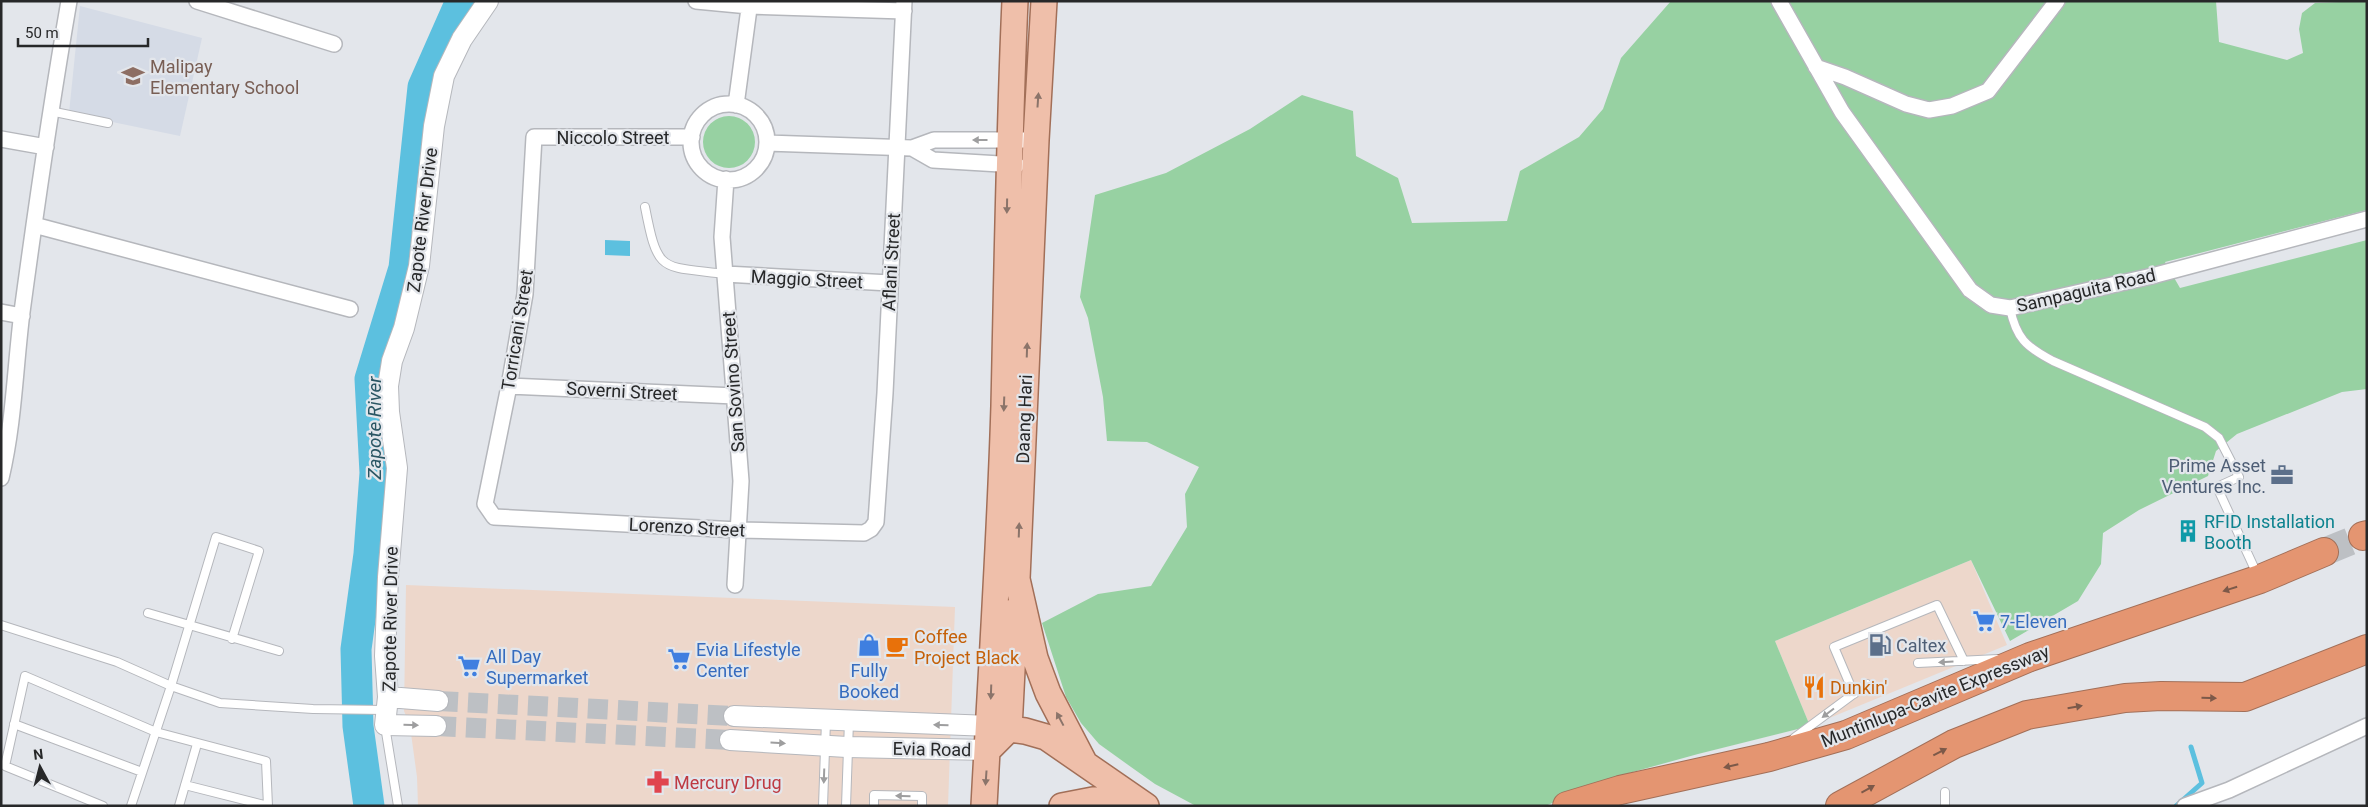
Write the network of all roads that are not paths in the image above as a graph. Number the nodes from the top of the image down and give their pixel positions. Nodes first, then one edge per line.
1 (69, 1) edge
2 (197, 1) edge
3 (488, 1) edge
4 (696, 1) edge
5 (1015, 1) edge
6 (1044, 1) edge
7 (1779, 1) edge
8 (2057, 1) edge
9 (750, 4) edge
10 (904, 6) edge
11 (334, 44) dead end
12 (1816, 67) junction
13 (736, 105) junction
14 (50, 111) junction
15 (108, 123) dead end
16 (534, 137) joint
17 (692, 137) junction
18 (1, 139) edge
19 (1009, 140) junction
20 (1036, 140) junction
21 (767, 144) junction
22 (46, 147) junction
23 (904, 148) junction
24 (1008, 165) junction
25 (1035, 166) junction
26 (726, 179) junction
27 (645, 207) dead end
28 (2367, 219) edge
29 (34, 225) junction
30 (725, 274) junction
31 (890, 283) junction
32 (2010, 308) junction
33 (350, 310) dead end
34 (1, 312) edge
35 (22, 316) junction
36 (509, 386) junction
37 (735, 396) junction
38 (5, 446) edge
39 (1, 478) edge
40 (494, 517) joint
41 (876, 522) joint
42 (738, 530) junction
43 (2324, 552) tunnel mouth
44 (1017, 578) junction
45 (2260, 579) junction
46 (735, 585) dead end
47 (148, 613) dead end
48 (1, 625) edge
49 (190, 627) junction
50 (232, 639) junction
51 (2367, 649) edge
52 (279, 651) dead end
53 (2030, 657) junction
54 (1964, 661) junction
55 (1918, 663) dead end
56 (1867, 684) dead end
57 (171, 686) junction
58 (1854, 694) junction
59 (438, 701) tunnel mouth
60 (386, 711) junction
61 (734, 716) tunnel mouth
62 (826, 721) junction
63 (849, 722) junction
64 (14, 724) junction
65 (436, 726) tunnel mouth
66 (2367, 726) edge
67 (156, 732) junction
68 (996, 735) junction
69 (730, 740) tunnel mouth
70 (197, 744) junction
71 (825, 746) junction
72 (847, 747) junction
73 (1770, 757) junction
74 (1084, 762) junction
75 (142, 772) junction
76 (185, 785) junction
77 (1945, 792) dead end
78 (1140, 802) edge
79 (104, 806) edge
80 (131, 806) edge
81 (179, 806) edge
82 (268, 806) edge
83 (398, 806) edge
84 (823, 806) edge
85 (846, 806) edge
86 (874, 806) edge
87 (922, 806) edge
88 (984, 806) edge
89 (1062, 806) edge
90 (1567, 806) edge
91 (1840, 806) edge
92 (1944, 806) edge
93 (2184, 806) edge

1 - 14 street
2 - 11 street
3 - 60 street, Zapote River Drive
4 - 9 street
5 - 19 main road, Daang Hari
20 -> 6 main road, Daang Hari
7 - 12 street, Sampaguita Road
8 - 12 street
9 - 10 street
9 - 13 street
10 - 23 street, Aflani Street
12 - 32 street, Sampaguita Road
13 - 17 street
13 - 21 street
14 - 15 lane
14 - 22 street
16 - 17 street, Niccolo Street
16 - 36 street, Torricani Street
17 - 26 street
18 - 22 street
19 - 20 street
19 -> 23 street
19 - 24 main road, Daang Hari
20 - 25 main road, Daang Hari
21 - 23 street
21 - 26 street
22 - 29 street
23 - 24 street
23 - 31 street, Aflani Street
24 - 25 street
24 -> 68 main road, Daang Hari
44 -> 25 main road, Daang Hari
26 - 30 street, San Sovino Street
27 - 30 lane
28 - 32 street, Sampaguita Road
29 - 33 street
29 - 35 street
30 - 31 street, Maggio Street
30 - 37 street, San Sovino Street
31 - 41 street, Aflani Street
32 - 45 lane
34 - 35 street
35 - 38 street
36 - 37 street, Soverni Street
36 - 40 street, Torricani Street
37 - 42 street, San Sovino Street
38 - 39 street
40 - 42 street, Lorenzo Street
41 - 42 street, Lorenzo Street
42 - 46 street, San Sovino Street
43 - 45 highway, Muntinlupa-Cavite Expressway
44 - 68 main road
74 -> 44 main road, Daang Hari
45 -> 53 highway, Muntinlupa-Cavite Expressway
47 - 49 lane
48 - 57 lane
49 - 50 lane
49 - 50 lane
49 - 57 lane
50 - 52 lane
91 -> 51 highway
53 - 54 lane
53 - 73 highway, Muntinlupa-Cavite Expressway
54 -> 55 lane
54 - 58 lane
56 - 58 lane
57 - 60 lane
57 - 67 lane
58 -> 73 lane
59 - 60 street
60 -> 65 street
60 - 83 lane, Zapote River Drive
61 - 62 street, Evia Road
62 - 63 street, Evia Road
62 - 71 lane
68 -> 63 street, Evia Road
63 - 72 lane
64 - 67 lane
64 - 75 lane
64 - 79 lane
66 - 93 street
67 - 70 lane
67 - 75 lane
68 - 72 street, Evia Road
68 - 74 main road, Evia Road
68 -> 88 main road, Daang Hari
69 -> 71 street, Evia Road
70 - 76 lane
70 - 82 lane
71 - 72 street, Evia Road
71 -> 84 lane
72 - 85 lane
73 -> 90 highway, Muntinlupa-Cavite Expressway
74 - 78 main road, Daang Hari
75 - 80 lane
76 - 81 lane
76 - 82 lane
77 - 92 lane
78 - 89 main road
87 -> 86 lane

